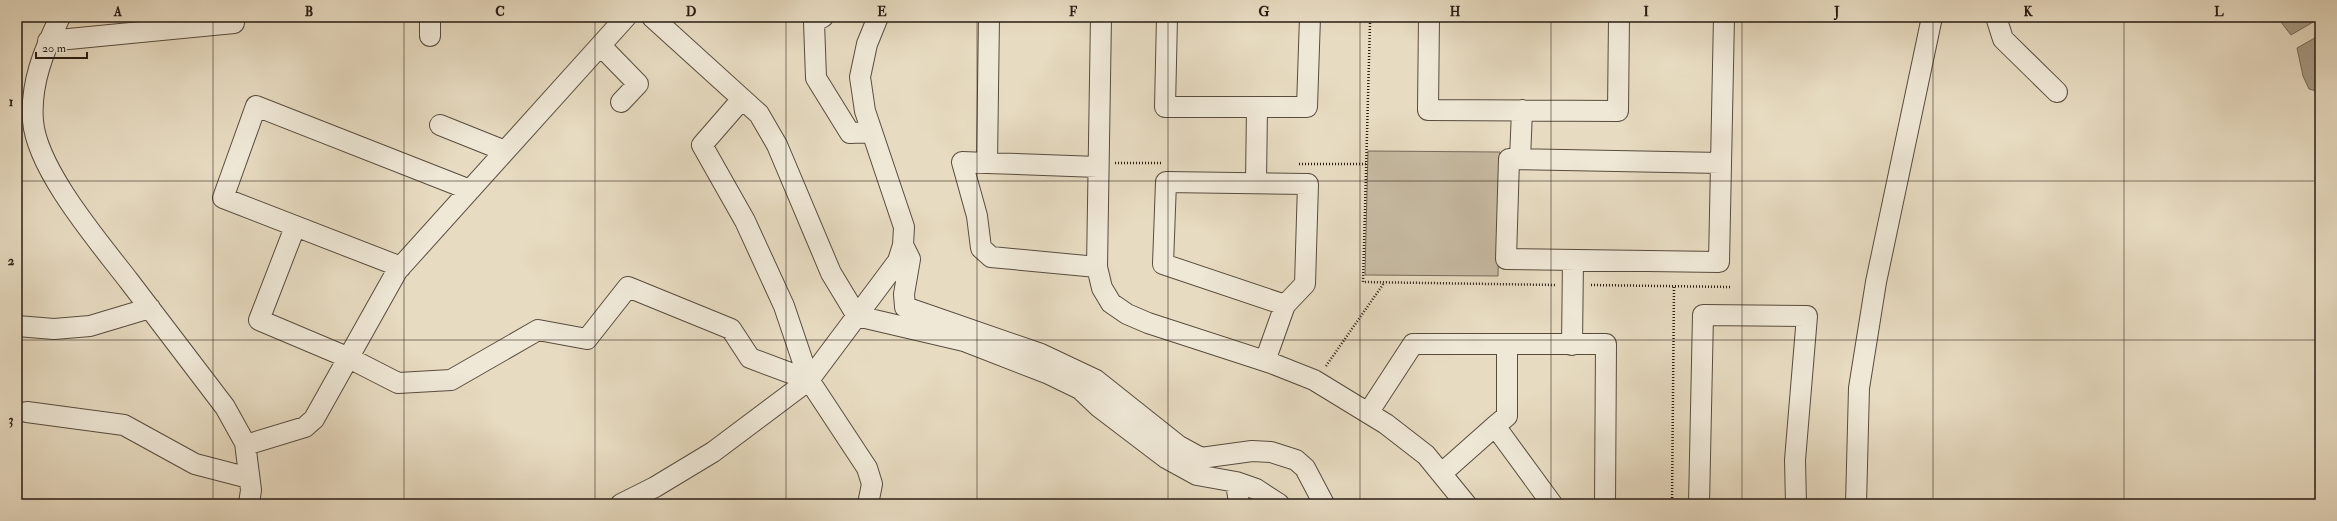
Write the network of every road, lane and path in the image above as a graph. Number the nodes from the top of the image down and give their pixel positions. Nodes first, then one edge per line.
1 (60, 17) edge
2 (430, 17) edge
3 (626, 17) edge
4 (652, 17) edge
5 (824, 17) edge
6 (878, 17) edge
7 (989, 17) edge
8 (1101, 17) edge
9 (1167, 17) edge
10 (1310, 17) edge
11 (1429, 17) edge
12 (1619, 17) edge
13 (1724, 17) edge
14 (1932, 17) edge
15 (1996, 17) edge
16 (234, 23) dead end
17 (1370, 23) dead end
18 (430, 36) dead end
19 (48, 41) junction
20 (601, 46) junction
21 (2057, 92) dead end
22 (742, 99) junction
23 (621, 102) dead end
24 (1257, 107) junction
25 (1522, 110) junction
26 (440, 125) dead end
27 (872, 132) junction
28 (505, 151) junction
29 (1520, 160) junction
30 (988, 163) junction
31 (1721, 163) junction
32 (1098, 167) junction
33 (1256, 183) junction
34 (470, 190) junction
35 (295, 227) junction
36 (903, 245) junction
37 (1573, 260) junction
38 (401, 267) junction
39 (1097, 267) junction
40 (1384, 283) junction
41 (1573, 285) junction
42 (1674, 286) junction
43 (1730, 287) dead end
44 (1285, 304) junction
45 (150, 308) junction
46 (857, 316) junction
47 (17, 326) edge
48 (1507, 344) junction
49 (1572, 345) junction
50 (349, 358) junction
51 (1265, 361) junction
52 (1322, 371) dead end
53 (809, 380) junction
54 (27, 412) dead end
55 (1368, 413) junction
56 (1495, 426) junction
57 (246, 445) junction
58 (1442, 473) junction
59 (249, 478) junction
60 (1236, 482) junction
61 (249, 504) edge
62 (621, 504) edge
63 (868, 504) edge
64 (1239, 504) edge
65 (1279, 504) edge
66 (1324, 504) edge
67 (1466, 504) edge
68 (1552, 504) edge
69 (1604, 504) edge
70 (1672, 504) edge
71 (1699, 504) edge
72 (1796, 504) edge
73 (1856, 504) edge

1 - 19 street
2 - 18 street
3 - 20 street
4 - 22 street
5 - 27 street
6 - 27 street
7 - 30 street
8 - 32 street
9 - 24 street
10 - 24 street
11 - 25 street
12 - 25 street
13 - 31 street
14 - 73 street
15 - 21 street
16 - 19 street
17 - 40 path
19 - 45 street
20 - 23 street
20 - 28 street
22 - 46 street
22 - 53 street
24 - 33 street
25 - 29 street
26 - 28 street
27 - 36 street
28 - 34 street
29 - 31 street
29 - 37 street
30 - 32 street
30 - 39 street
31 - 37 street
32 - 39 street
33 - 44 street
33 - 44 street
34 - 35 street
34 - 38 street
35 - 38 street
35 - 50 street
36 - 46 street
36 - 66 street
37 - 41 street
38 - 50 street
39 - 51 street
40 - 41 path
40 - 52 path
41 - 42 path
41 - 49 street
42 - 43 path
42 - 70 path
44 - 51 street
45 - 47 street
45 - 57 street
46 - 53 street
46 - 60 street
48 - 49 street
48 - 55 street
48 - 56 street
49 - 69 street
50 - 53 street
50 - 57 street
51 - 55 street
53 - 62 street
53 - 63 street
54 - 59 street
55 - 58 street
56 - 58 street
56 - 68 street
57 - 59 street
58 - 67 street
59 - 61 street
60 - 64 street
60 - 65 street
71 - 72 street

